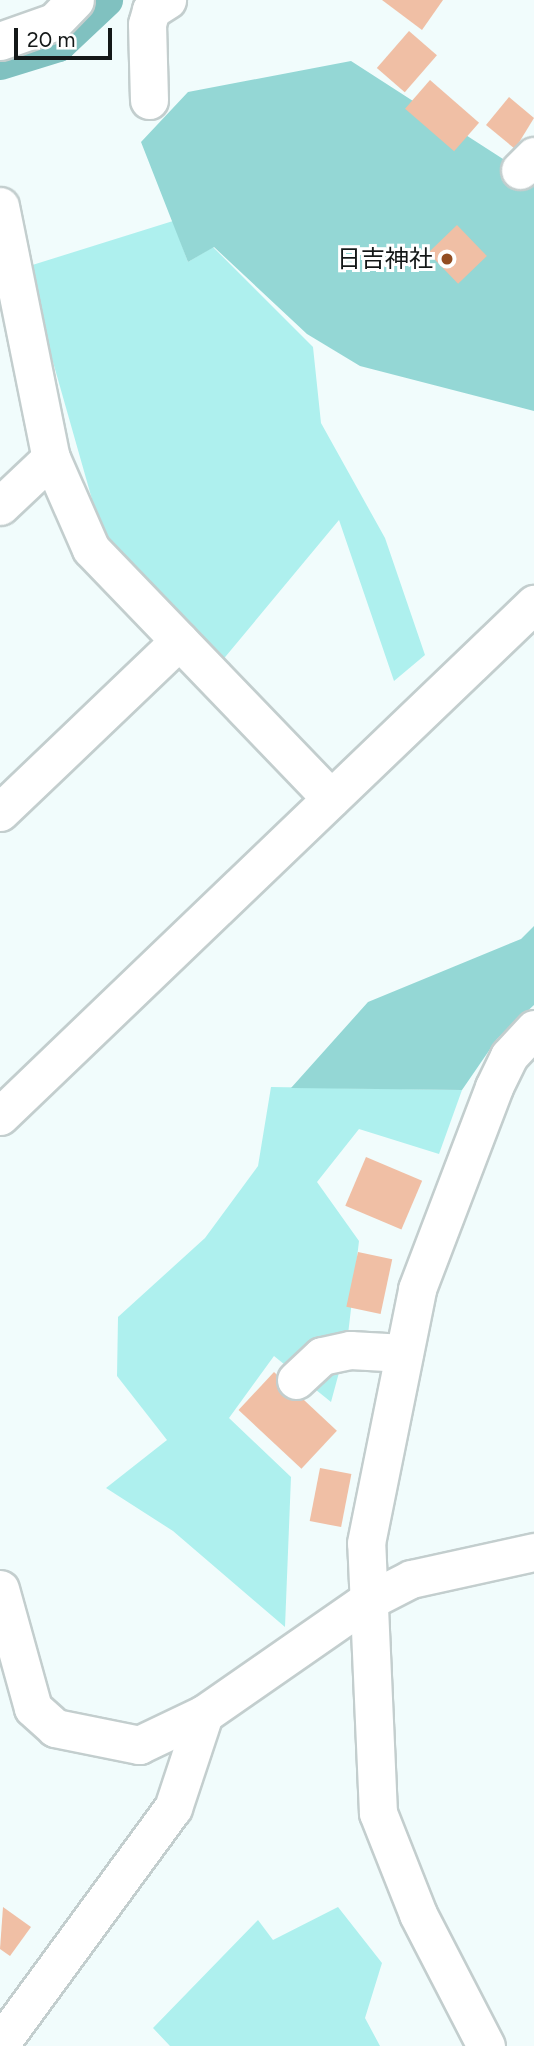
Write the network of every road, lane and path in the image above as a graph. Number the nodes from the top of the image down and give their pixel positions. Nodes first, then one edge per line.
1 (75, 0) edge
2 (167, 0) edge
3 (0, 41) edge
4 (149, 100) dead end
5 (0, 206) edge
6 (51, 458) junction
7 (0, 506) edge
8 (534, 604) edge
9 (179, 641) junction
10 (331, 798) junction
11 (0, 812) edge
12 (534, 1029) edge
13 (0, 1116) edge
14 (404, 1353) junction
15 (296, 1380) dead end
16 (534, 1552) edge
17 (0, 1590) edge
18 (364, 1603) junction
19 (204, 1714) junction
20 (0, 2044) edge
21 (486, 2046) edge

1 - 3 street
2 - 4 street
5 - 6 street
6 - 7 street
6 - 9 street
8 - 10 street
9 - 10 street
9 - 11 street
10 - 13 street
12 - 14 street
14 - 15 street
14 - 18 street
16 - 18 street
17 - 19 street
18 - 19 street
18 - 21 street
19 - 20 street

